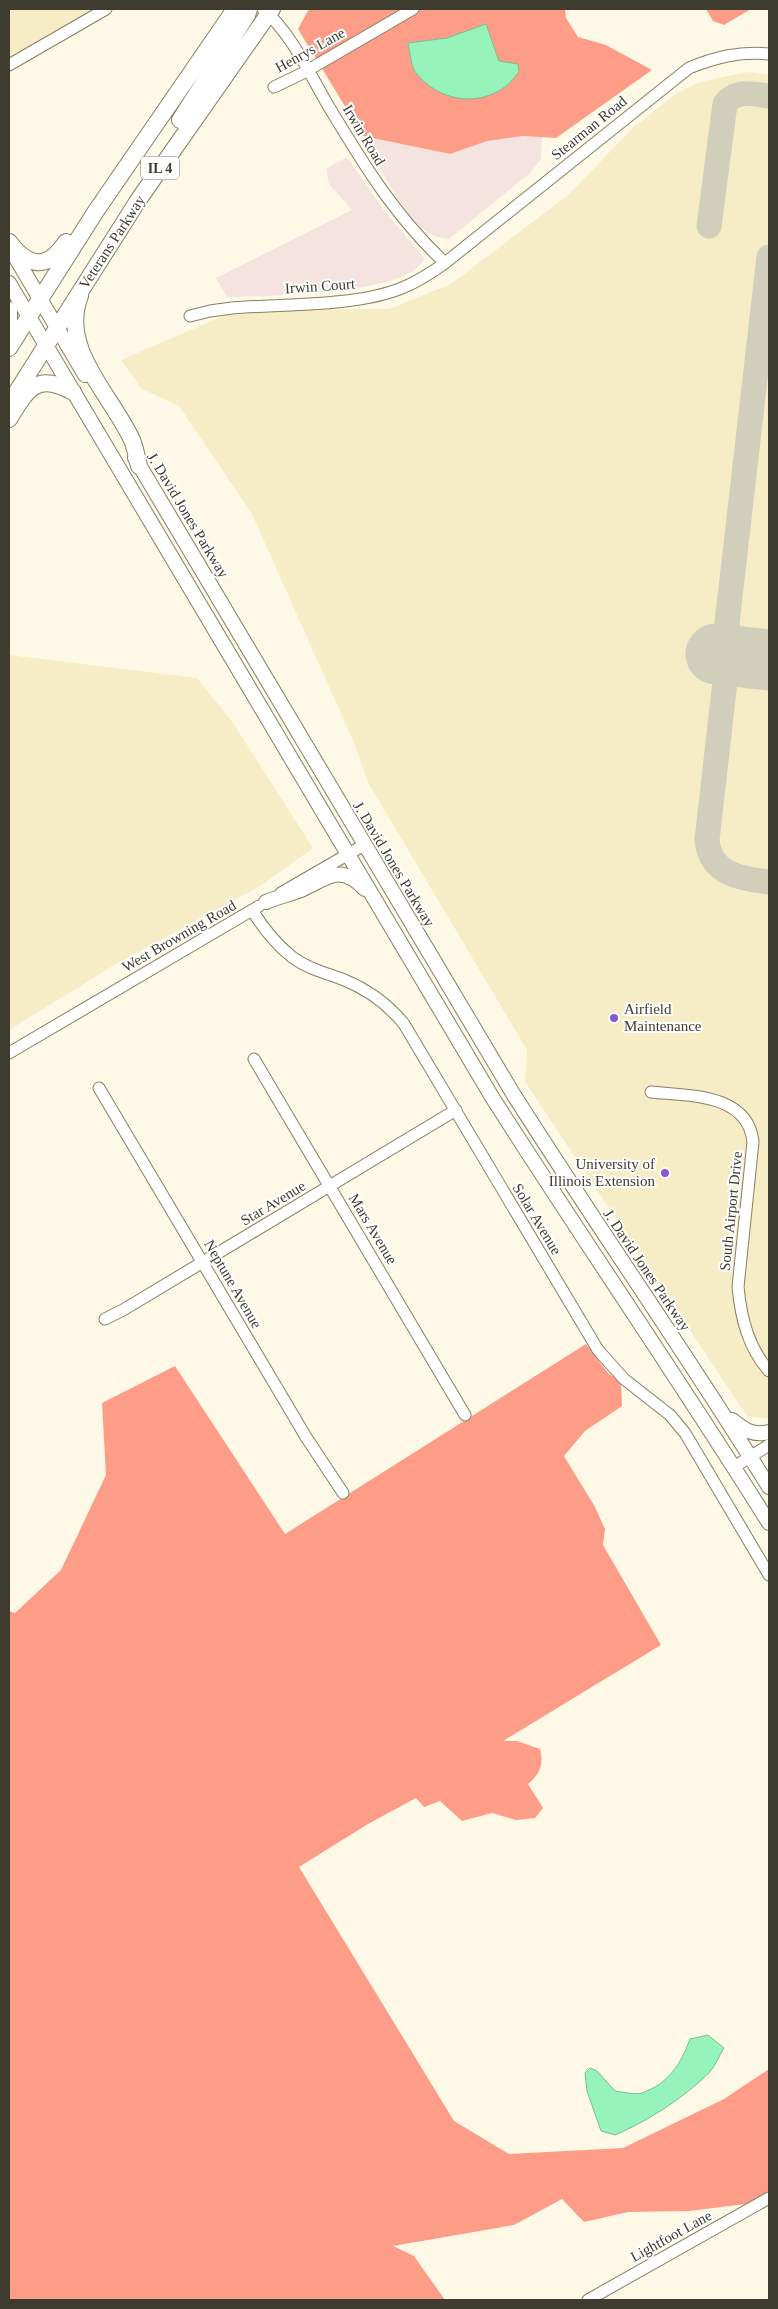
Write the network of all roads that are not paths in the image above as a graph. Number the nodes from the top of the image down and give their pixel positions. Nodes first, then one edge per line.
1 (106, 9) edge
2 (235, 9) edge
3 (249, 9) edge
4 (413, 9) edge
5 (268, 10) edge
6 (769, 54) edge
7 (9, 65) edge
8 (308, 70) junction
9 (274, 87) dead end
10 (142, 141) junction
11 (139, 199) junction
12 (9, 242) edge
13 (9, 246) edge
14 (445, 263) junction
15 (88, 278) junction
16 (9, 283) edge
17 (40, 298) junction
18 (9, 310) edge
19 (190, 316) dead end
20 (28, 317) junction
21 (57, 326) junction
22 (9, 329) edge
23 (46, 345) junction
24 (9, 348) edge
25 (73, 392) junction
26 (9, 404) edge
27 (9, 419) edge
28 (139, 466) junction
29 (364, 844) junction
30 (347, 854) junction
31 (370, 893) junction
32 (266, 902) junction
33 (252, 910) junction
34 (9, 1053) edge
35 (254, 1059) dead end
36 (100, 1088) dead end
37 (651, 1092) dead end
38 (456, 1110) junction
39 (329, 1187) junction
40 (203, 1262) junction
41 (105, 1319) dead end
42 (769, 1370) edge
43 (720, 1410) junction
44 (465, 1415) dead end
45 (769, 1432) edge
46 (769, 1445) edge
47 (751, 1457) junction
48 (734, 1467) junction
49 (769, 1487) edge
50 (343, 1493) dead end
51 (769, 1523) edge
52 (769, 1575) edge
53 (769, 2198) edge
54 (588, 2300) edge

1 - 7 street
2 - 10 highway, Veterans Parkway / IL 4
3 - 11 highway
4 - 8 street, Henrys Lane
5 - 8 street, Irwin Road
5 - 11 highway, Veterans Parkway / IL 4
6 - 14 street, Stearman Road
8 - 9 street, Henrys Lane
8 - 14 street, Irwin Road
10 - 12 highway
10 - 17 highway, Veterans Parkway / IL 4
11 - 15 highway, Veterans Parkway / IL 4
13 - 17 main road, J. David Jones Parkway
14 - 19 street, Irwin Court
15 - 21 highway, Veterans Parkway / IL 4
15 - 28 highway
16 - 20 main road
17 - 20 highway, Veterans Parkway / IL 4
17 - 21 main road, J. David Jones Parkway
18 - 22 highway
20 - 23 main road
20 - 24 highway, Veterans Parkway / IL 4
21 - 23 highway, Veterans Parkway / IL 4
21 - 28 main road, J. David Jones Parkway
23 - 25 main road
23 - 26 highway, Veterans Parkway / IL 4
25 - 27 highway
25 - 30 main road
28 - 29 main road, J. David Jones Parkway
29 - 30 street, West Browning Road
29 - 43 main road, J. David Jones Parkway
30 - 31 main road
30 - 32 street, West Browning Road
31 - 32 main road
31 - 48 main road
32 - 33 street, West Browning Road
33 - 34 street, West Browning Road
33 - 38 street, Solar Avenue
35 - 39 street, Mars Avenue
36 - 40 street, Neptune Avenue
37 - 42 street, South Airport Drive
38 - 39 street, Star Avenue
38 - 52 street, Solar Avenue
39 - 40 street, Star Avenue
39 - 44 street, Mars Avenue
40 - 41 street, Star Avenue
40 - 50 street, Neptune Avenue
43 - 45 main road
43 - 47 main road, J. David Jones Parkway
46 - 47 street
47 - 48 street
47 - 49 main road, J. David Jones Parkway
48 - 51 main road
53 - 54 street, Lightfoot Lane

